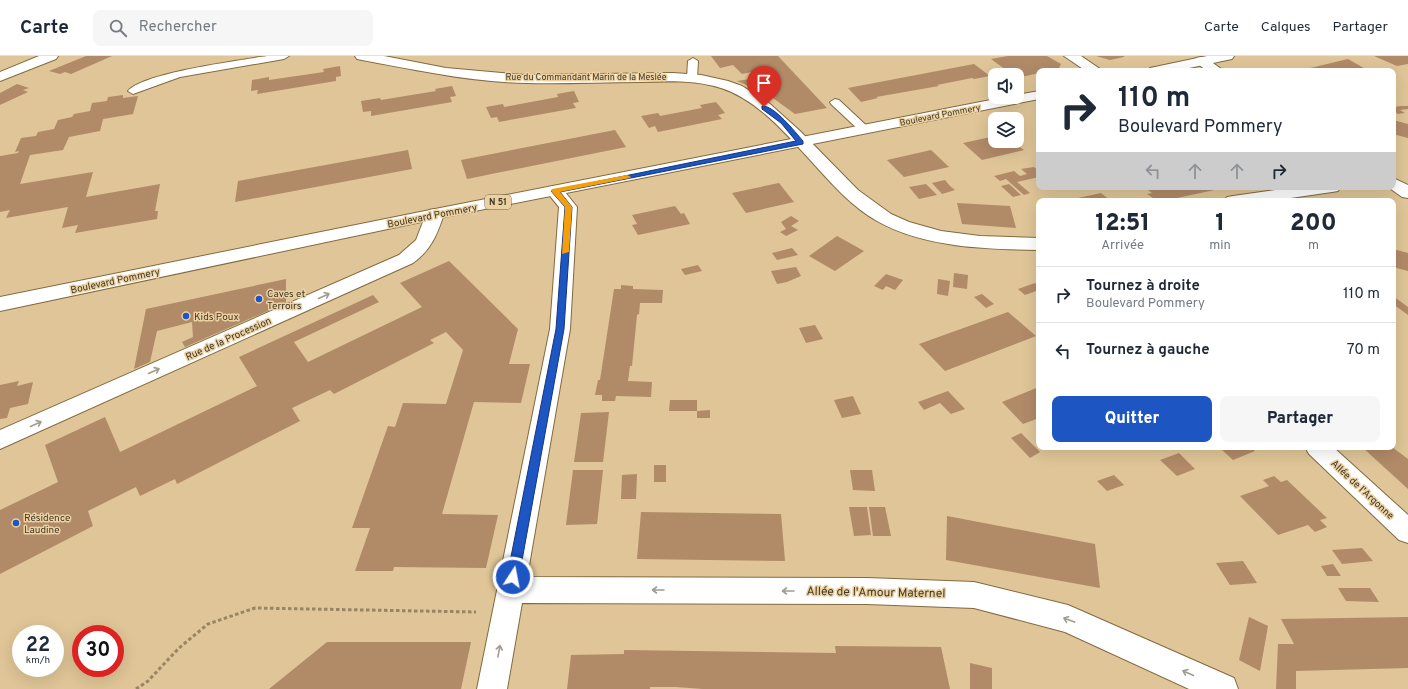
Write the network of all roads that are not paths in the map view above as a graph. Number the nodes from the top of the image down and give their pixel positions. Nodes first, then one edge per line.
1 (51, 56) edge
2 (284, 56) edge
3 (362, 56) edge
4 (1071, 56) edge
5 (1227, 56) edge
6 (693, 61) dead end
7 (1201, 61) junction
8 (1091, 68) edge
9 (1169, 68) edge
10 (1213, 68) edge
11 (0, 78) edge
12 (692, 78) junction
13 (133, 91) dead end
14 (1036, 96) edge
15 (835, 102) dead end
16 (865, 130) junction
17 (801, 142) junction
18 (1397, 176) edge
19 (1311, 190) edge
20 (555, 191) junction
21 (1408, 193) edge
22 (1254, 198) edge
23 (436, 214) junction
24 (1036, 244) edge
25 (0, 304) edge
26 (0, 440) edge
27 (1320, 450) edge
28 (1408, 532) edge
29 (508, 602) junction
30 (492, 689) edge
31 (1223, 689) edge

1 - 11 street
2 - 13 lane
3 - 12 street, Rue du Commandant Marin de la Meslée
4 - 8 street
5 - 7 street
6 - 12 lane
7 - 9 street
7 - 10 street
12 - 17 street, Rue du Commandant Marin de la Meslée
14 - 16 street, Boulevard Pommery / N 51
15 - 16 lane
16 - 17 street, Boulevard Pommery / N 51
17 - 20 street, Boulevard Pommery / N 51
17 - 24 street, Rue du Commandant Marin de la Meslée
18 - 21 street
19 - 22 street
20 - 23 street, Boulevard Pommery / N 51
20 - 29 street
23 - 25 street, Boulevard Pommery / N 51
26 -> 23 street, Rue de la Procession
27 - 28 street, Allée de l'Argonne
30 -> 29 street
31 -> 29 street, Allée de l'Amour Maternel

